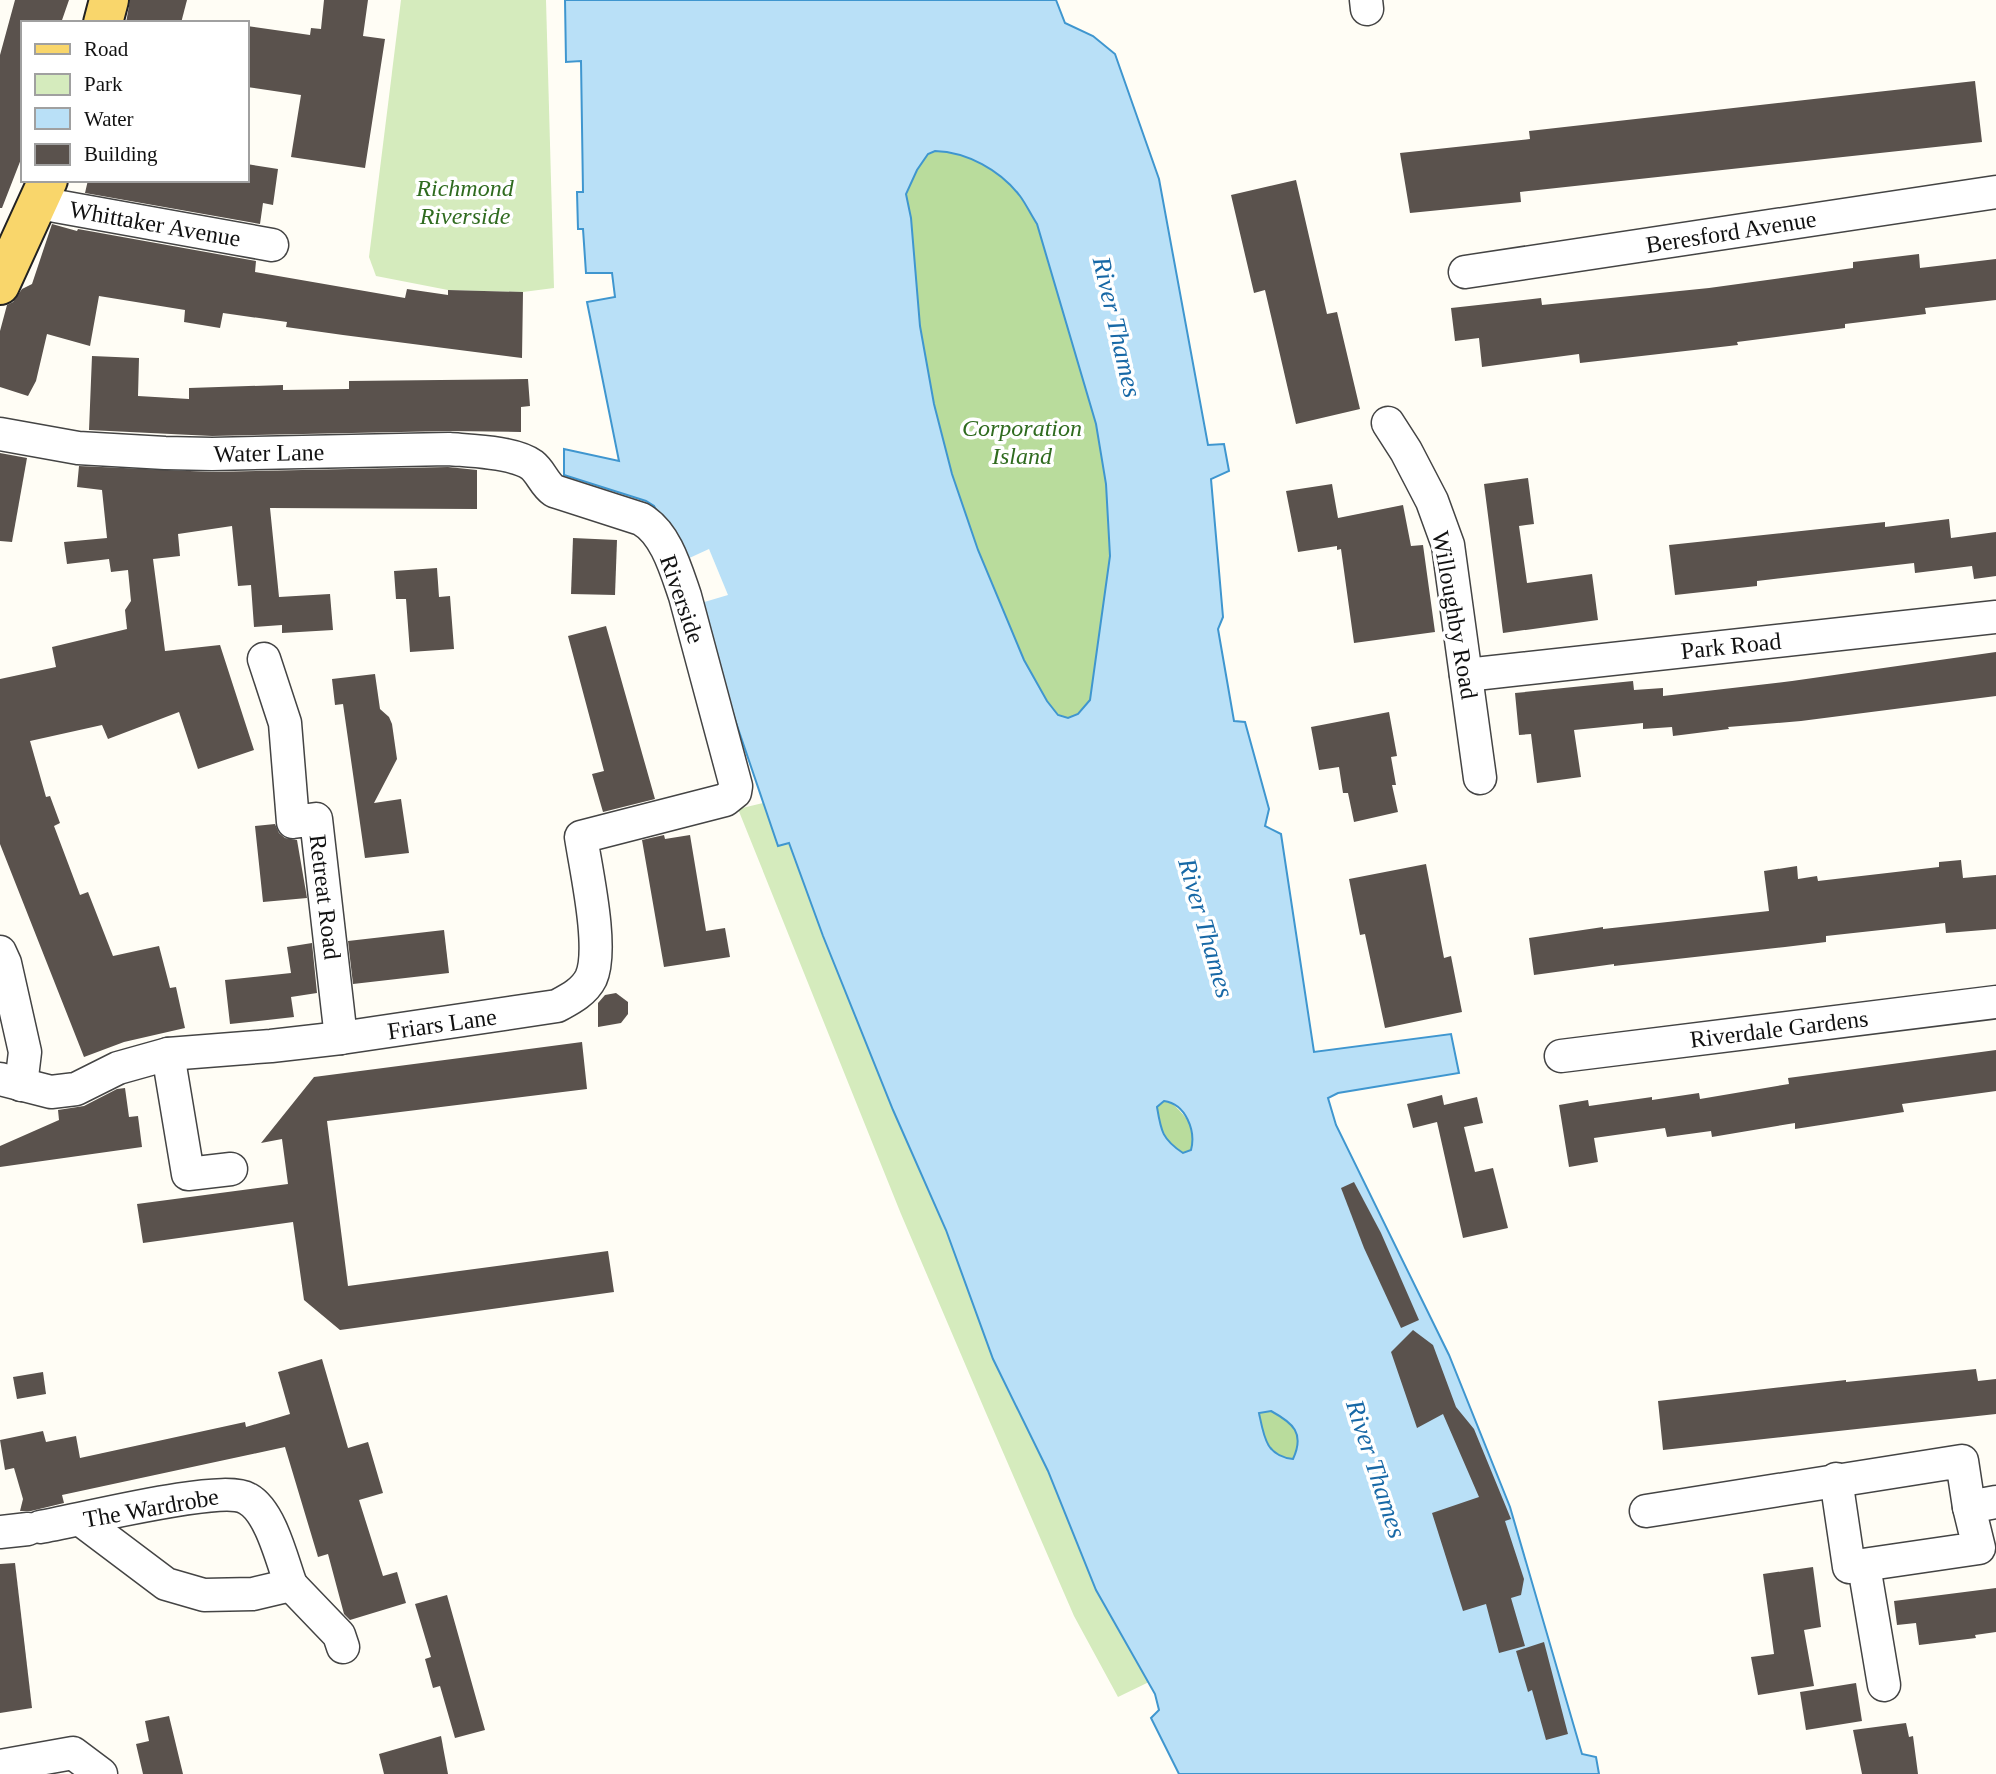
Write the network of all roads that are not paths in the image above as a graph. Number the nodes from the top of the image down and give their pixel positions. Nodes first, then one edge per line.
1 (109, 0) edge
2 (104, 21) edge
3 (43, 192) edge
4 (1996, 192) edge
5 (272, 245) dead end
6 (1465, 272) dead end
7 (0, 285) edge
8 (1388, 423) dead end
9 (0, 434) edge
10 (536, 468) joint
11 (1996, 617) edge
12 (264, 659) dead end
13 (1466, 675) junction
14 (1480, 778) dead end
15 (725, 800) joint
16 (0, 952) edge
17 (1996, 1002) edge
18 (341, 1038) junction
19 (168, 1054) junction
20 (1561, 1056) dead end
21 (11, 1082) edge
22 (231, 1169) dead end
23 (1836, 1479) junction
24 (1983, 1505) edge
25 (1646, 1511) dead end
26 (81, 1520) junction
27 (23, 1529) edge
28 (1864, 1566) junction
29 (291, 1585) junction
30 (343, 1647) dead end
31 (1884, 1685) dead end
32 (0, 1766) edge
33 (100, 1774) edge

1 - 2 main road
3 - 5 street, Whittaker Avenue
3 - 7 main road
4 - 6 street, Beresford Avenue
8 - 13 street, Willoughby Road
9 - 10 street, Water Lane
10 - 15 street, Riverside
11 - 13 street, Park Road
12 - 18 street, Retreat Road
13 - 14 street, Willoughby Road
15 - 18 street, Friars Lane
16 - 21 street
17 - 20 street, Riverdale Gardens
18 - 19 street, Friars Lane
19 - 21 street, Friars Lane
19 - 22 street
23 - 24 street
23 - 25 street
23 - 28 street
24 - 28 street
26 - 27 street, The Wardrobe
26 - 29 street
26 - 29 street, The Wardrobe
28 - 31 street
29 - 30 street
32 - 33 street

